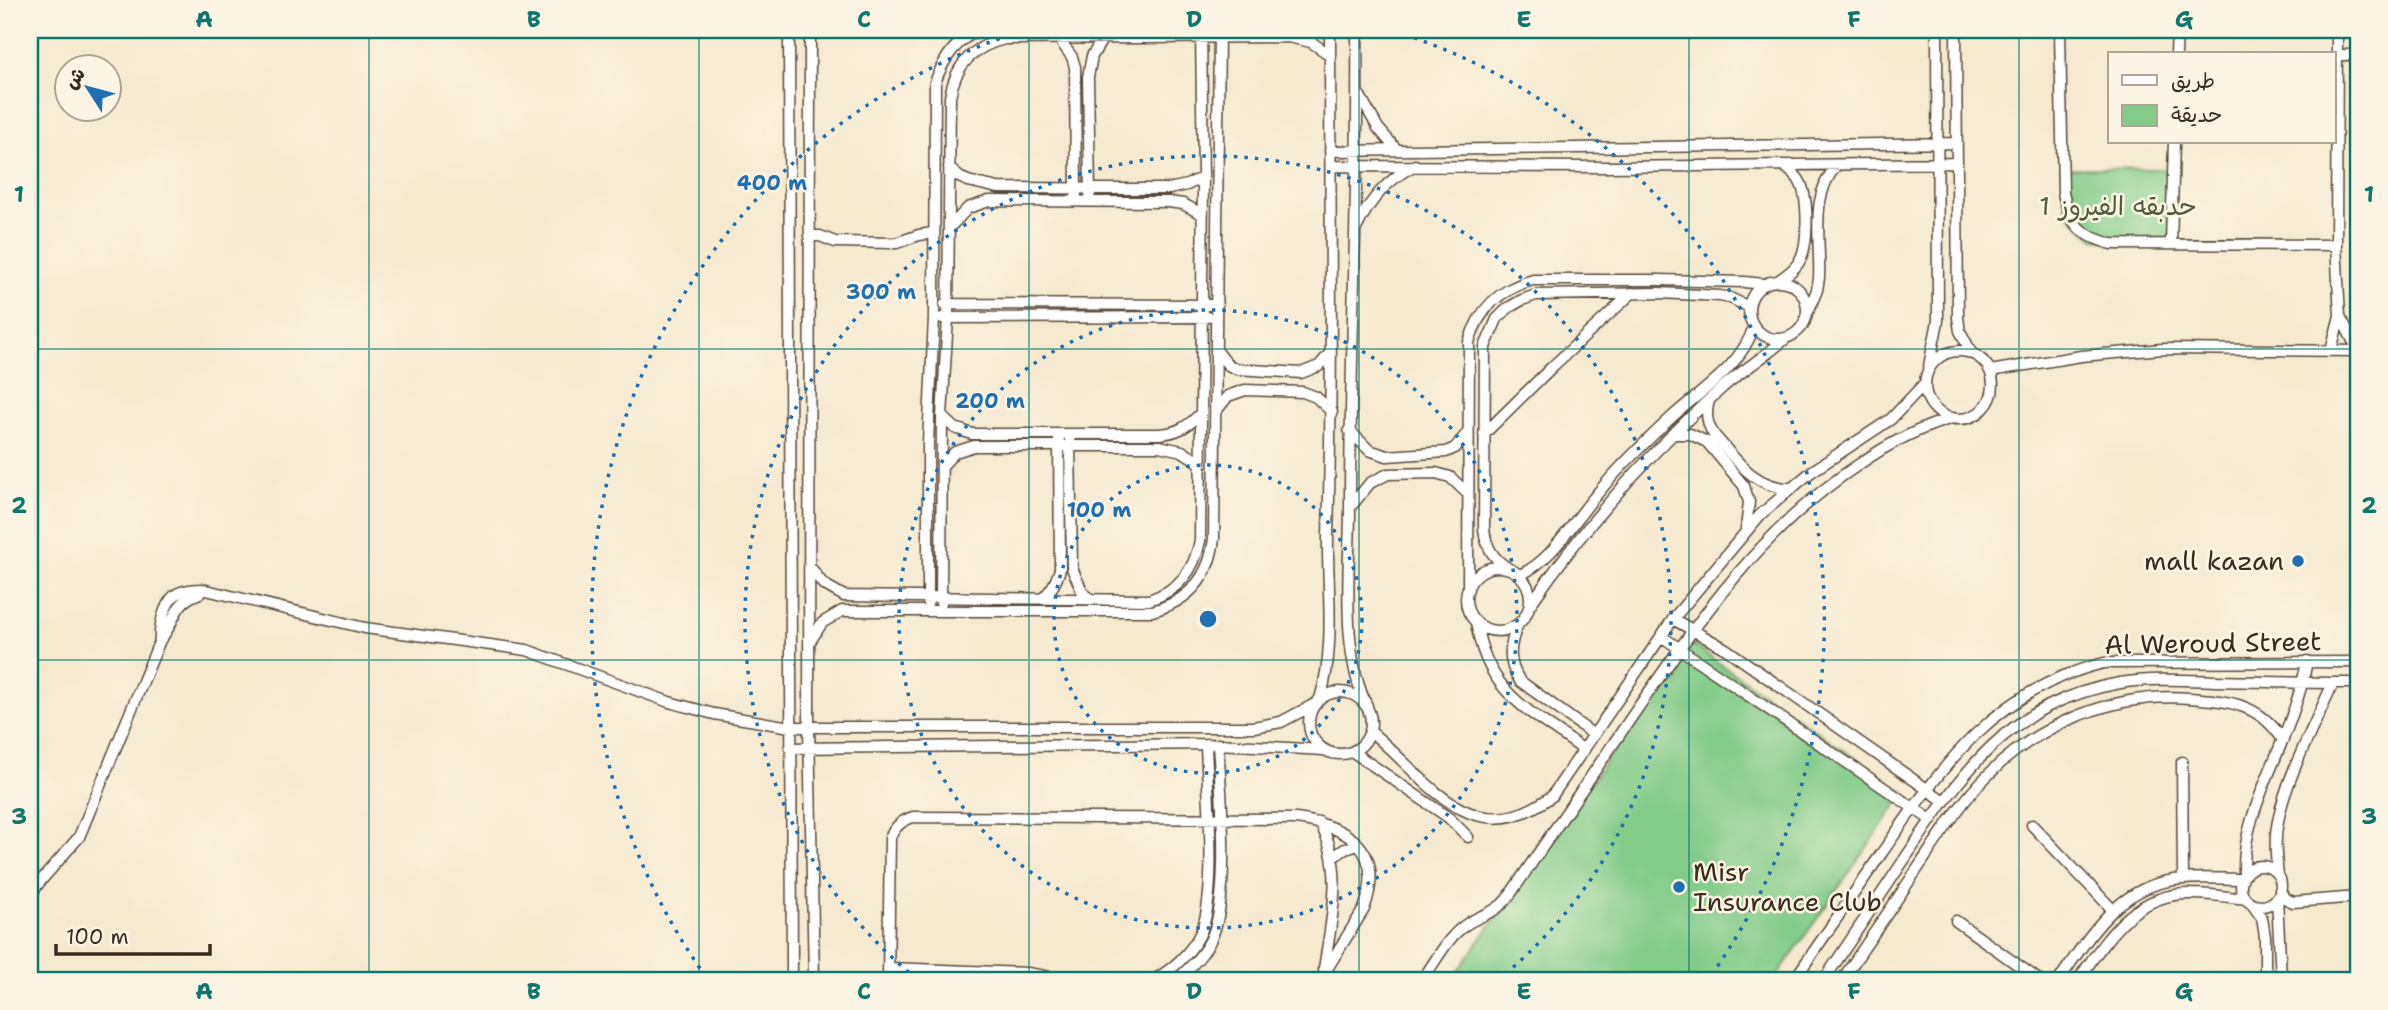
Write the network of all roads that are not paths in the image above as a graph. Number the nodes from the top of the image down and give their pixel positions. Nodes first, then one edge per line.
1 (789, 30) edge
2 (810, 30) edge
3 (978, 30) edge
4 (1330, 30) edge
5 (1357, 30) edge
6 (1937, 30) edge
7 (1956, 30) edge
8 (2060, 30) edge
9 (2177, 30) edge
10 (2337, 30) edge
11 (1201, 34) edge
12 (1219, 34) edge
13 (1103, 38) junction
14 (1059, 39) junction
15 (984, 45) junction
16 (2176, 52) edge
17 (1330, 55) junction
18 (2337, 55) junction
19 (2358, 55) edge
20 (1358, 91) junction
21 (2336, 94) edge
22 (1937, 143) junction
23 (1957, 143) junction
24 (2174, 144) edge
25 (2335, 144) edge
26 (1357, 150) junction
27 (1397, 150) junction
28 (1330, 151) junction
29 (934, 158) junction
30 (949, 163) junction
31 (1937, 163) junction
32 (1957, 163) junction
33 (1356, 165) junction
34 (1417, 165) junction
35 (1783, 165) junction
36 (1837, 165) junction
37 (1331, 166) junction
38 (1203, 177) junction
39 (1076, 188) junction
40 (1090, 188) junction
41 (1076, 201) junction
42 (1090, 201) junction
43 (1202, 214) junction
44 (948, 229) junction
45 (1355, 230) junction
46 (933, 233) junction
47 (809, 236) junction
48 (2171, 244) junction
49 (2336, 245) junction
50 (1779, 280) junction
51 (1763, 284) junction
52 (1632, 293) junction
53 (934, 304) junction
54 (948, 304) junction
55 (1201, 305) junction
56 (1217, 305) junction
57 (1749, 307) junction
58 (1807, 313) junction
59 (2340, 316) junction
60 (1201, 317) junction
61 (1217, 317) junction
62 (934, 318) junction
63 (948, 318) junction
64 (1754, 326) junction
65 (1785, 339) junction
66 (2331, 350) junction
67 (2358, 350) edge
68 (1217, 351) junction
69 (1332, 351) junction
70 (1972, 354) junction
71 (1928, 370) junction
72 (1990, 371) junction
73 (1926, 383) junction
74 (1709, 400) junction
75 (1216, 410) junction
76 (1332, 412) junction
77 (1199, 415) junction
78 (942, 416) junction
79 (1953, 418) junction
80 (1349, 430) junction
81 (1468, 432) junction
82 (1059, 434) junction
83 (1070, 434) junction
84 (1671, 434) junction
85 (1484, 435) junction
86 (1059, 446) junction
87 (1070, 446) junction
88 (1199, 462) junction
89 (942, 467) junction
90 (1789, 488) junction
91 (1467, 492) junction
92 (1350, 506) junction
93 (1746, 530) junction
94 (809, 565) junction
95 (1508, 568) junction
96 (1520, 575) junction
97 (1468, 589) junction
98 (928, 598) junction
99 (941, 598) junction
100 (1042, 598) junction
101 (1090, 599) junction
102 (1530, 605) junction
103 (928, 611) junction
104 (941, 611) junction
105 (1673, 619) junction
106 (1476, 622) junction
107 (1518, 624) junction
108 (1692, 630) junction
109 (1661, 636) junction
110 (809, 643) junction
111 (1680, 648) junction
112 (2307, 661) junction
113 (2358, 662) edge
114 (2303, 682) junction
115 (2333, 683) junction
116 (2358, 683) edge
117 (1318, 701) junction
118 (1367, 706) junction
119 (809, 726) junction
120 (790, 727) junction
121 (1371, 732) junction
122 (1594, 735) junction
123 (2283, 740) junction
124 (1206, 744) junction
125 (1218, 744) junction
126 (790, 748) junction
127 (810, 748) junction
128 (1323, 750) junction
129 (1584, 750) junction
130 (1353, 752) junction
131 (2182, 762) dead end
132 (1926, 789) junction
133 (1944, 800) junction
134 (1912, 808) junction
135 (1208, 818) junction
136 (1222, 818) junction
137 (1931, 820) junction
138 (1319, 822) junction
139 (2032, 825) dead end
140 (1468, 836) dead end
141 (1359, 845) junction
142 (1333, 857) junction
143 (2278, 876) junction
144 (2243, 877) junction
145 (2183, 879) junction
146 (2279, 894) junction
147 (30, 897) edge
148 (2358, 897) edge
149 (2249, 901) junction
150 (2112, 909) junction
151 (1332, 920) junction
152 (1956, 921) dead end
153 (1352, 929) junction
154 (2083, 946) junction
155 (2096, 955) junction
156 (888, 968) junction
157 (1322, 976) edge
158 (1027, 977) edge
159 (1048, 978) edge
160 (792, 980) edge
161 (814, 980) edge
162 (888, 980) edge
163 (1068, 980) edge
164 (1154, 980) edge
165 (1176, 980) edge
166 (1422, 980) edge
167 (1794, 980) edge
168 (1824, 980) edge
169 (1842, 980) edge
170 (2039, 980) edge
171 (2059, 980) edge
172 (2078, 980) edge
173 (2265, 980) edge
174 (2281, 980) edge

1 - 120 street
2 - 47 street
3 - 15 street
3 - 29 street
4 - 17 street
5 - 20 street
6 - 22 street
7 - 23 street
8 - 48 street
9 - 16 street
10 - 18 street
11 - 12 street
11 - 13 street
11 - 38 street
12 - 17 street
12 - 56 street
13 - 14 street
13 - 40 street
14 - 15 street
14 - 39 street
15 - 30 street
17 - 28 street
18 - 19 street
18 - 21 street
20 - 26 street
20 - 27 street
22 - 23 street
22 - 27 street
22 - 31 street
23 - 32 street
24 - 48 street
25 - 49 street
26 - 27 street
26 - 28 street
26 - 33 street
28 - 37 street
29 - 30 street
29 - 46 street
30 - 39 street
30 - 44 street
31 - 32 street
31 - 36 street
31 - 71 street
32 - 70 street
33 - 34 street
33 - 37 street
33 - 45 street
34 - 35 street
34 - 45 street
35 - 36 street
35 - 50 street
36 - 58 street
37 - 69 street
38 - 40 street
38 - 43 street
39 - 40 street
39 - 41 street
40 - 42 street
41 - 42 street
41 - 44 street
42 - 43 street
43 - 55 street
44 - 54 street
45 - 80 street
46 - 47 street
46 - 53 street
47 - 94 street
48 - 49 street
49 - 59 street
50 - 51 street
50 - 58 street
51 - 57 street
51 - 81 street
52 - 57 street
52 - 85 street
52 - 85 street
53 - 54 street
53 - 62 street
54 - 55 street
54 - 63 street
55 - 56 street
55 - 60 street
56 - 61 street
57 - 64 street
58 - 65 street
59 - 66 street
59 - 67 street
60 - 61 street
60 - 63 street
60 - 77 street
61 - 68 street
62 - 63 street
62 - 98 street
63 - 78 street
64 - 65 street
64 - 96 street
65 - 74 street
66 - 67 street
66 - 72 street
68 - 69 street
68 - 75 street
69 - 76 street
70 - 71 street
70 - 72 street
71 - 73 street
72 - 79 street
73 - 79 street
73 - 90 street
74 - 84 street
74 - 90 street
75 - 76 street
75 - 104 street
76 - 117 street
77 - 83 street
77 - 88 street
78 - 82 street
78 - 89 street
79 - 108 street
80 - 81 street
80 - 92 street
81 - 91 street
82 - 83 street
82 - 86 street
83 - 87 street
84 - 93 street
84 - 102 street
85 - 95 street
86 - 87 street
86 - 89 street
86 - 100 street
87 - 88 street
87 - 101 street
88 - 101 street
89 - 99 street
90 - 93 street
91 - 92 street
91 - 97 street
92 - 118 street
93 - 105 street
94 - 98 street
94 - 110 street
95 - 96 street
95 - 97 street
96 - 102 street
97 - 106 street
98 - 99 street
98 - 103 street
99 - 100 street
99 - 104 street
100 - 101 street
102 - 107 street
103 - 104 street
103 - 110 street
105 - 108 street
105 - 109 street
106 - 107 street
106 - 129 street
107 - 122 street
108 - 111 street
108 - 132 street
109 - 111 street
109 - 122 street
110 - 119 street
111 - 134 street
111 - 166 street
112 - 113 street, Al Weroud Street
112 - 114 street
112 - 132 street, Al Weroud Street
114 - 115 street, Al Weroud Street
114 - 123 street
114 - 133 street, Al Weroud Street
115 - 116 street, Al Weroud Street
115 - 143 street
117 - 118 street
117 - 119 street
117 - 128 street
118 - 121 street
119 - 120 street
119 - 127 street
120 - 126 street
120 - 147 street
121 - 129 street
121 - 130 street
122 - 129 street
123 - 144 street
123 - 169 street
124 - 125 street
124 - 127 street
124 - 135 street
125 - 128 street
125 - 136 street
126 - 127 street
126 - 160 street
127 - 161 street
128 - 130 street
130 - 140 street
131 - 145 street
132 - 133 street
132 - 134 street, Al Weroud Street
133 - 137 street, Al Weroud Street
134 - 137 street
134 - 167 street, Al Weroud Street
135 - 136 street
135 - 156 street
135 - 164 street
136 - 138 street
136 - 165 street
137 - 168 street, Al Weroud Street
138 - 141 street
138 - 142 street
139 - 150 street
141 - 142 street
141 - 153 street
142 - 151 street
143 - 144 street
143 - 146 street
144 - 145 street
144 - 149 street
145 - 150 street
146 - 148 street
146 - 149 street
146 - 174 street
149 - 155 street
149 - 173 street
150 - 154 street
151 - 153 street
151 - 157 street
152 - 170 street
153 - 157 street
154 - 155 street
154 - 171 street
155 - 172 street
156 - 158 street
156 - 162 street
158 - 159 street
159 - 163 street

